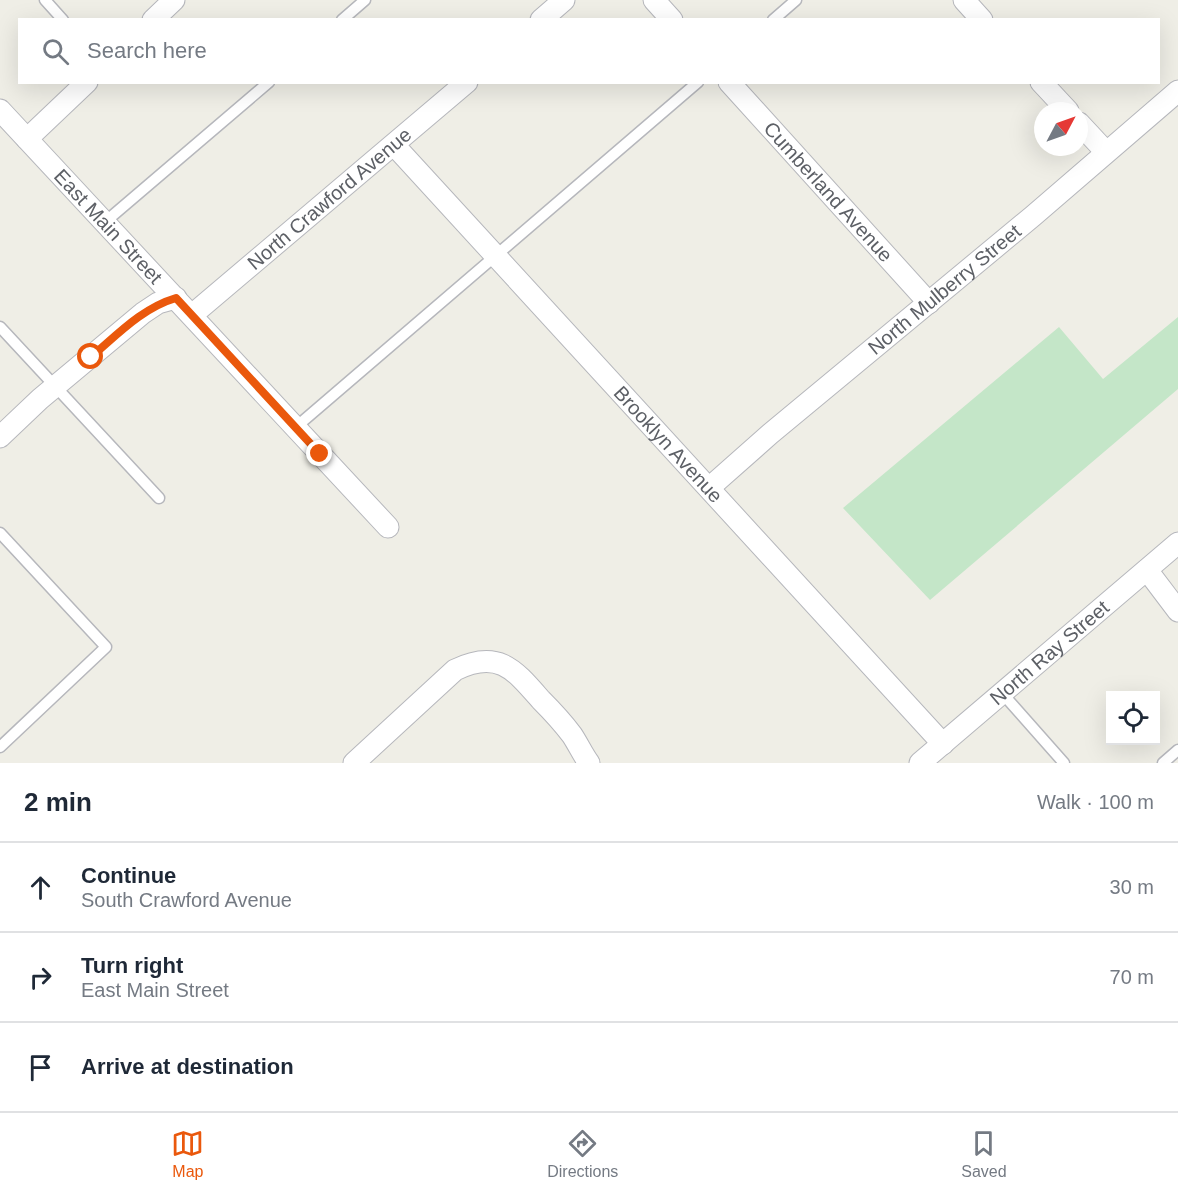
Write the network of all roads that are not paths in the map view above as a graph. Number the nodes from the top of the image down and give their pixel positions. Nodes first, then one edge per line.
1 (45, 0) edge
2 (174, 0) edge
3 (365, 0) edge
4 (564, 0) edge
5 (654, 0) edge
6 (796, 0) edge
7 (61, 18) edge
8 (155, 18) edge
9 (344, 18) edge
10 (543, 18) edge
11 (670, 18) edge
12 (775, 18) edge
13 (85, 84) edge
14 (267, 84) edge
15 (465, 84) edge
16 (696, 84) edge
17 (731, 84) edge
18 (1043, 84) edge
19 (1178, 91) edge
20 (1060, 102) edge
21 (0, 110) edge
22 (1088, 133) edge
23 (27, 139) junction
24 (394, 145) junction
25 (1106, 152) junction
26 (105, 222) junction
27 (496, 255) junction
28 (176, 298) junction
29 (929, 303) junction
30 (192, 315) junction
31 (0, 327) edge
32 (56, 387) junction
33 (296, 427) junction
34 (0, 437) edge
35 (709, 488) junction
36 (159, 498) dead end
37 (388, 527) dead end
38 (0, 533) edge
39 (1178, 543) edge
40 (1147, 570) junction
41 (1178, 611) edge
42 (1002, 693) junction
43 (943, 744) junction
44 (0, 747) edge
45 (1178, 750) edge
46 (354, 763) edge
47 (589, 763) edge
48 (920, 763) edge
49 (1064, 763) edge
50 (1163, 763) edge

1 - 7 lane
2 - 8 street
3 - 9 lane
4 - 10 street
5 - 11 street
6 - 12 lane
13 - 23 street
14 - 26 lane
15 - 24 street, North Crawford Avenue
16 - 27 lane
17 - 29 street, Cumberland Avenue
18 - 20 street
19 - 25 street, North Mulberry Street
21 - 23 street, East Main Street
22 - 25 street
23 - 26 street, East Main Street
24 - 27 street, Brooklyn Avenue
24 - 30 street, North Crawford Avenue
25 - 29 street, North Mulberry Street
26 - 28 street, East Main Street
27 - 33 lane
27 - 35 street, Brooklyn Avenue
28 - 30 street, East Main Street
28 - 32 street
29 - 35 street, North Mulberry Street
30 - 33 street, East Main Street
31 - 32 lane
32 - 34 street
32 - 36 lane
33 - 37 street, East Main Street
35 - 43 street, Brooklyn Avenue
38 - 44 lane
39 - 40 street, North Ray Street
40 - 41 street
40 - 42 street, North Ray Street
42 - 43 street, North Ray Street
42 - 49 lane
43 - 48 street, North Ray Street
45 - 50 lane
46 - 47 street

